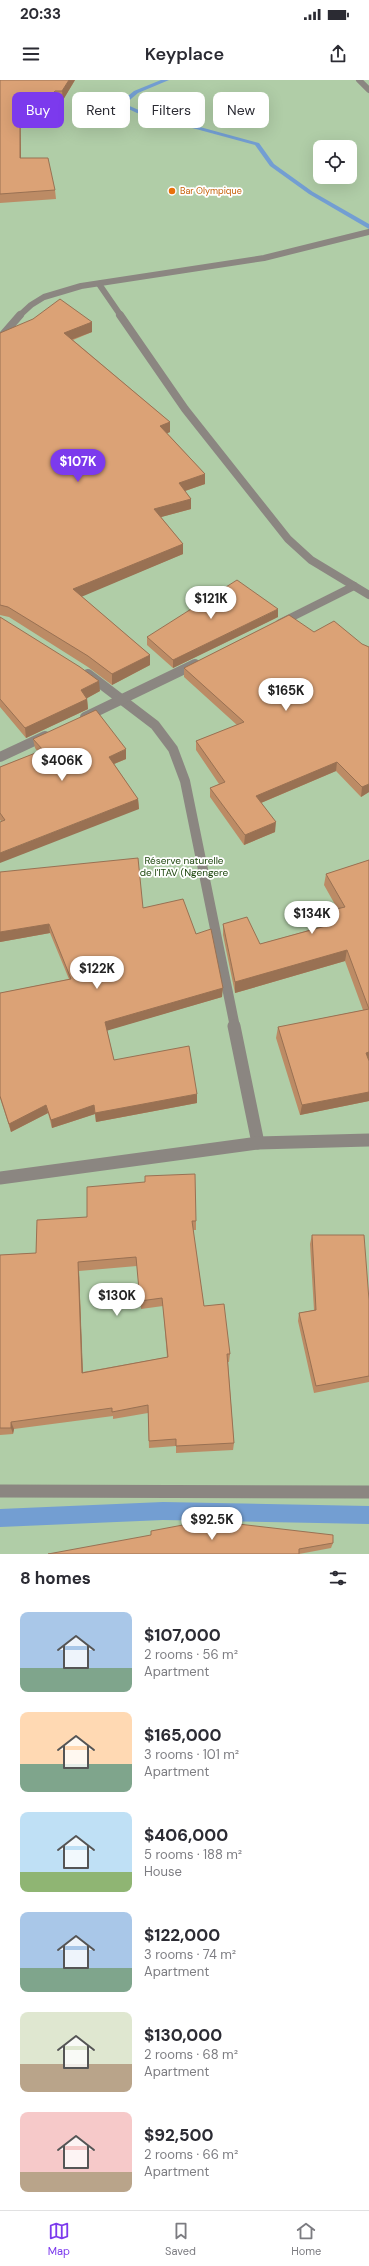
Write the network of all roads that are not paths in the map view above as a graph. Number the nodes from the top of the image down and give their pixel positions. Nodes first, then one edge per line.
1 (359, 80) edge
2 (369, 90) edge
3 (369, 232) edge
4 (99, 284) junction
5 (0, 338) edge
6 (354, 586) junction
7 (369, 595) edge
8 (270, 627) edge
9 (207, 658) edge
10 (78, 668) edge
11 (123, 700) junction
12 (80, 720) edge
13 (51, 733) edge
14 (0, 757) edge
15 (369, 1140) edge
16 (258, 1143) junction
17 (0, 1178) edge
18 (0, 1490) edge
19 (369, 1492) edge

1 - 2 street
3 - 4 street
4 - 5 street
4 - 6 street
6 - 7 street
6 - 8 street
9 - 11 street
10 - 11 street
11 - 12 street
11 - 16 street
13 - 14 street
15 - 16 street
16 - 17 street
18 - 19 street

